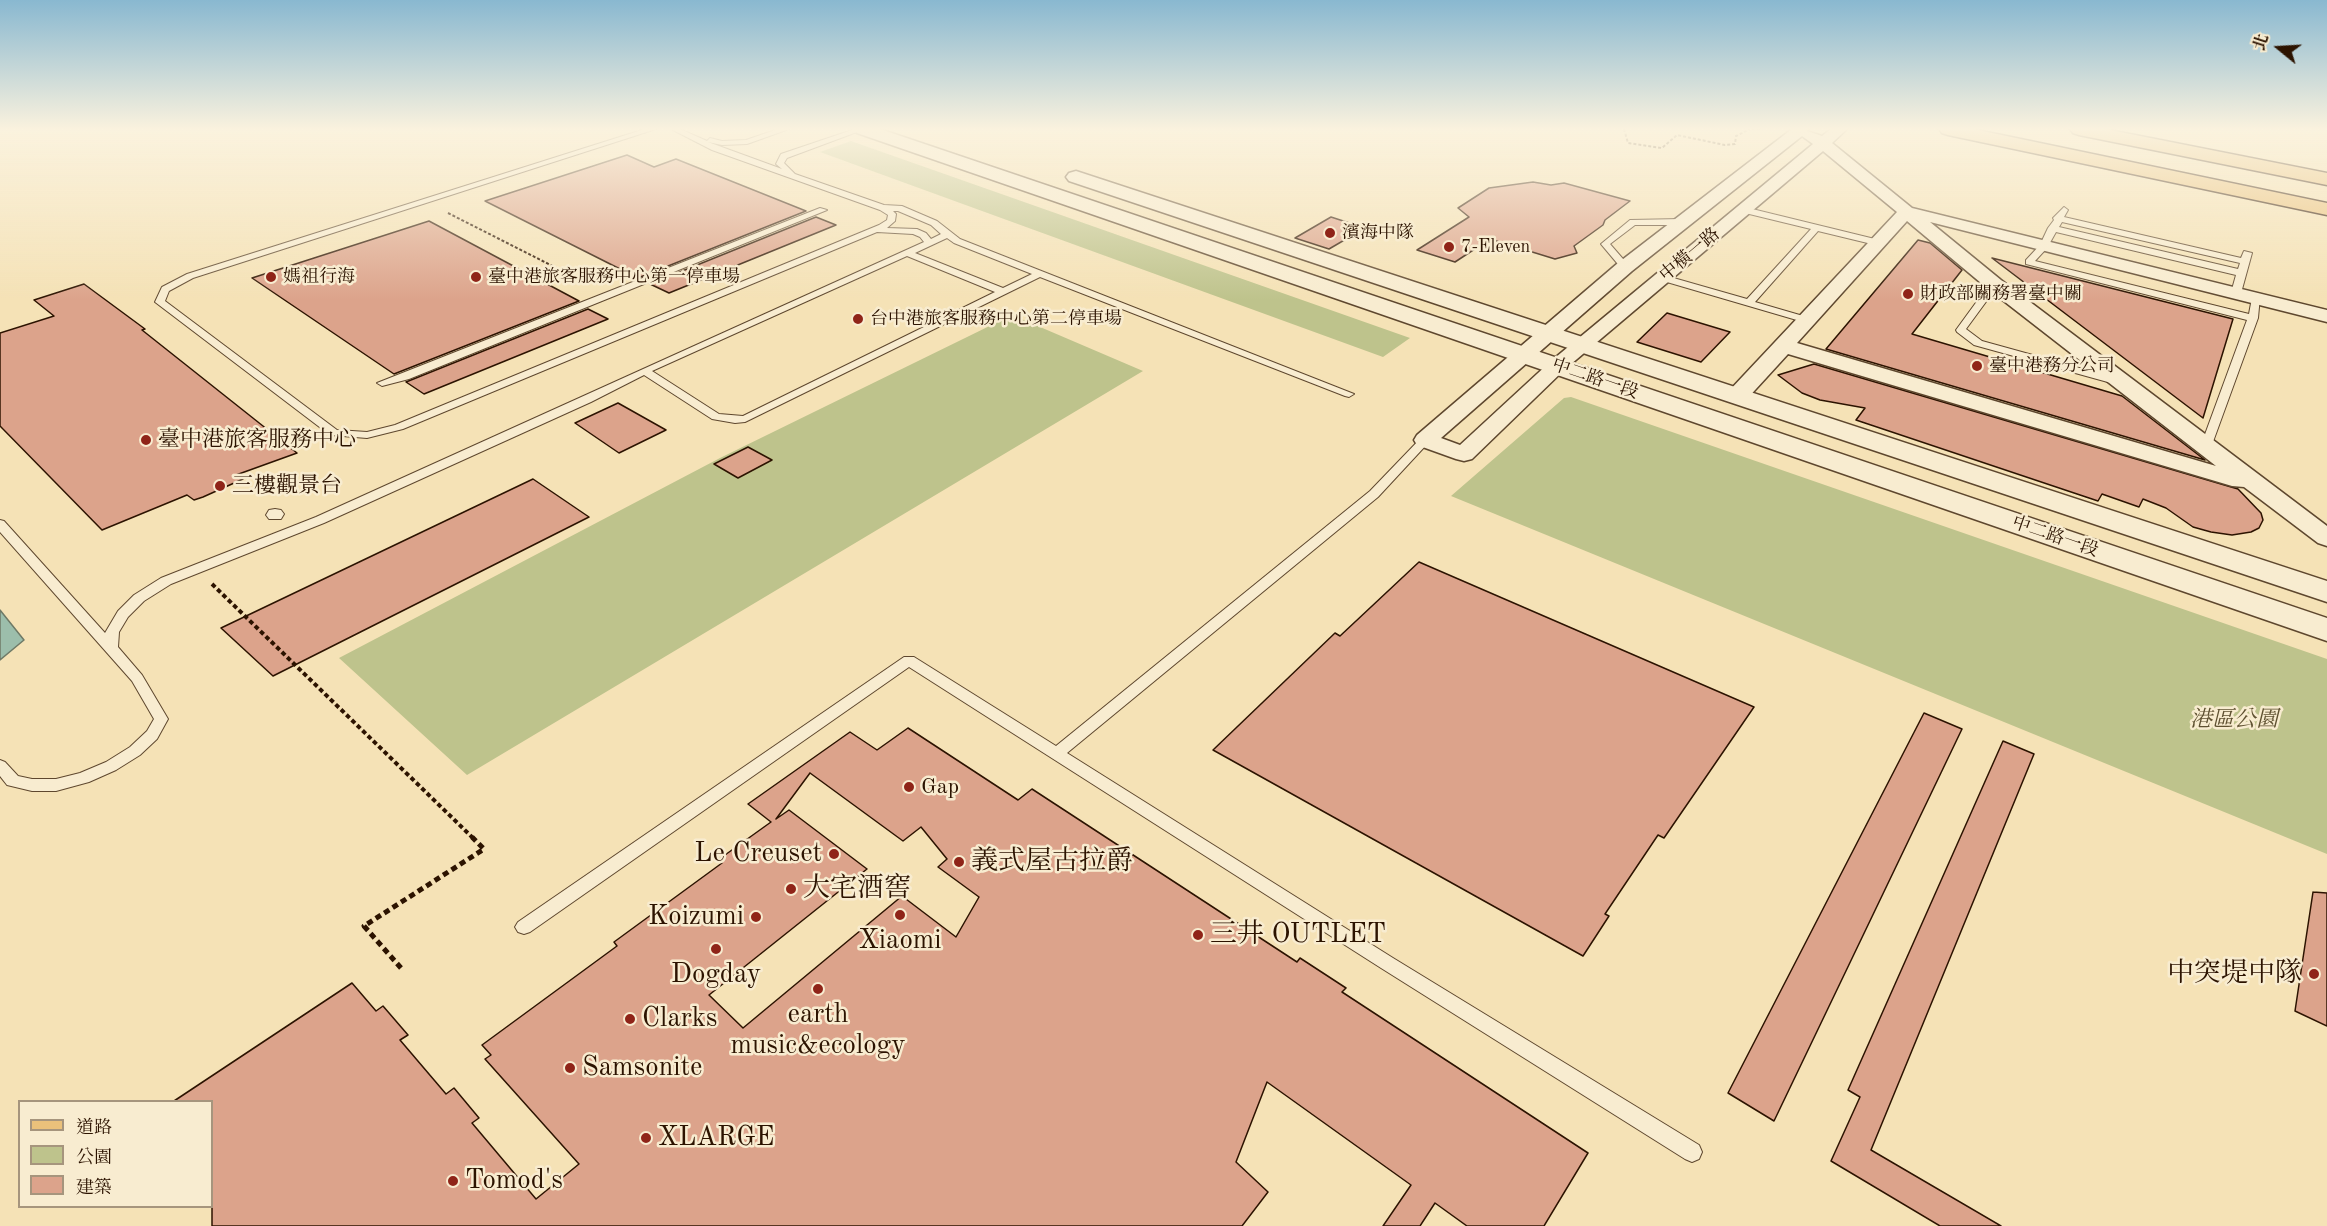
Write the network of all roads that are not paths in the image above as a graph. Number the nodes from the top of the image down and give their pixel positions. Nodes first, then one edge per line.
1 (472, 186) edge
2 (819, 186) edge
3 (1030, 186) edge
4 (1102, 186) edge
5 (1726, 186) edge
6 (1772, 186) edge
7 (1875, 186) edge
8 (2219, 186) edge
9 (2266, 186) edge
10 (2327, 199) edge
11 (883, 208) junction
12 (2327, 209) edge
13 (823, 210) dead end
14 (1744, 210) junction
15 (2064, 210) dead end
16 (1906, 212) junction
17 (2057, 218) junction
18 (1681, 222) junction
19 (1816, 228) junction
20 (2052, 228) junction
21 (876, 230) junction
22 (947, 235) junction
23 (929, 243) junction
24 (1880, 243) junction
25 (2044, 246) junction
26 (907, 253) junction
27 (1625, 267) junction
28 (1041, 273) junction
29 (2241, 273) junction
30 (1663, 278) junction
31 (1994, 284) junction
32 (1004, 292) junction
33 (2236, 293) junction
34 (2257, 298) junction
35 (1749, 303) junction
36 (2327, 316) edge
37 (2253, 318) junction
38 (1807, 320) junction
39 (1550, 334) junction
40 (1583, 345) junction
41 (1784, 346) junction
42 (1524, 354) junction
43 (1557, 366) junction
44 (644, 371) junction
45 (382, 383) dead end
46 (2124, 384) junction
47 (1349, 394) dead end
48 (1737, 396) junction
49 (1425, 440) junction
50 (2206, 448) junction
51 (2260, 486) junction
52 (0, 524) edge
53 (2327, 538) edge
54 (2327, 592) edge
55 (2327, 630) edge
56 (111, 648) junction
57 (1057, 753) junction
58 (0, 766) edge
59 (524, 927) dead end
60 (1692, 1152) dead end

1 - 21 lane
2 - 11 lane
3 - 42 street, 中二路一段
4 - 39 street, 中二路一段
5 - 18 street, 中橫一路
6 - 14 street, 中橫一路
7 - 16 street
8 - 12 main road
9 - 10 main road
11 - 21 lane
11 - 22 lane
13 - 45 lane
14 - 19 lane
14 - 30 street, 中橫一路
15 - 17 lane
16 - 24 street
16 - 25 street
16 - 31 street
17 - 20 lane
17 - 29 lane
18 - 27 street, 中橫一路
18 - 27 lane
19 - 24 lane
19 - 35 lane
20 - 25 lane
20 - 29 lane
21 - 23 lane
22 - 23 lane
22 - 28 lane
23 - 26 lane
24 - 38 street
25 - 33 street
25 - 37 lane
26 - 32 lane
26 - 44 lane
27 - 39 street, 中橫一路
28 - 32 lane
28 - 47 lane
29 - 33 lane
30 - 35 lane
30 - 40 street, 中橫一路
31 - 46 street
31 - 46 lane
32 - 44 lane
33 - 34 street
34 - 36 street
34 - 37 lane
35 - 38 lane
37 - 50 lane
38 - 41 street
39 - 40 street, 中二路一段
39 - 42 street, 中橫一路
40 - 43 street, 中橫一路
40 - 48 street, 中二路一段
41 - 48 street
41 - 51 street
42 - 43 street, 中二路一段
42 - 49 street, 中橫一路
43 - 49 street, 中橫一路
43 - 55 street, 中二路一段
44 - 56 lane
46 - 50 street
48 - 54 street, 中二路一段
49 - 57 lane
50 - 51 street
51 - 53 street
52 - 56 lane
56 - 58 lane
57 - 59 lane
57 - 60 lane

